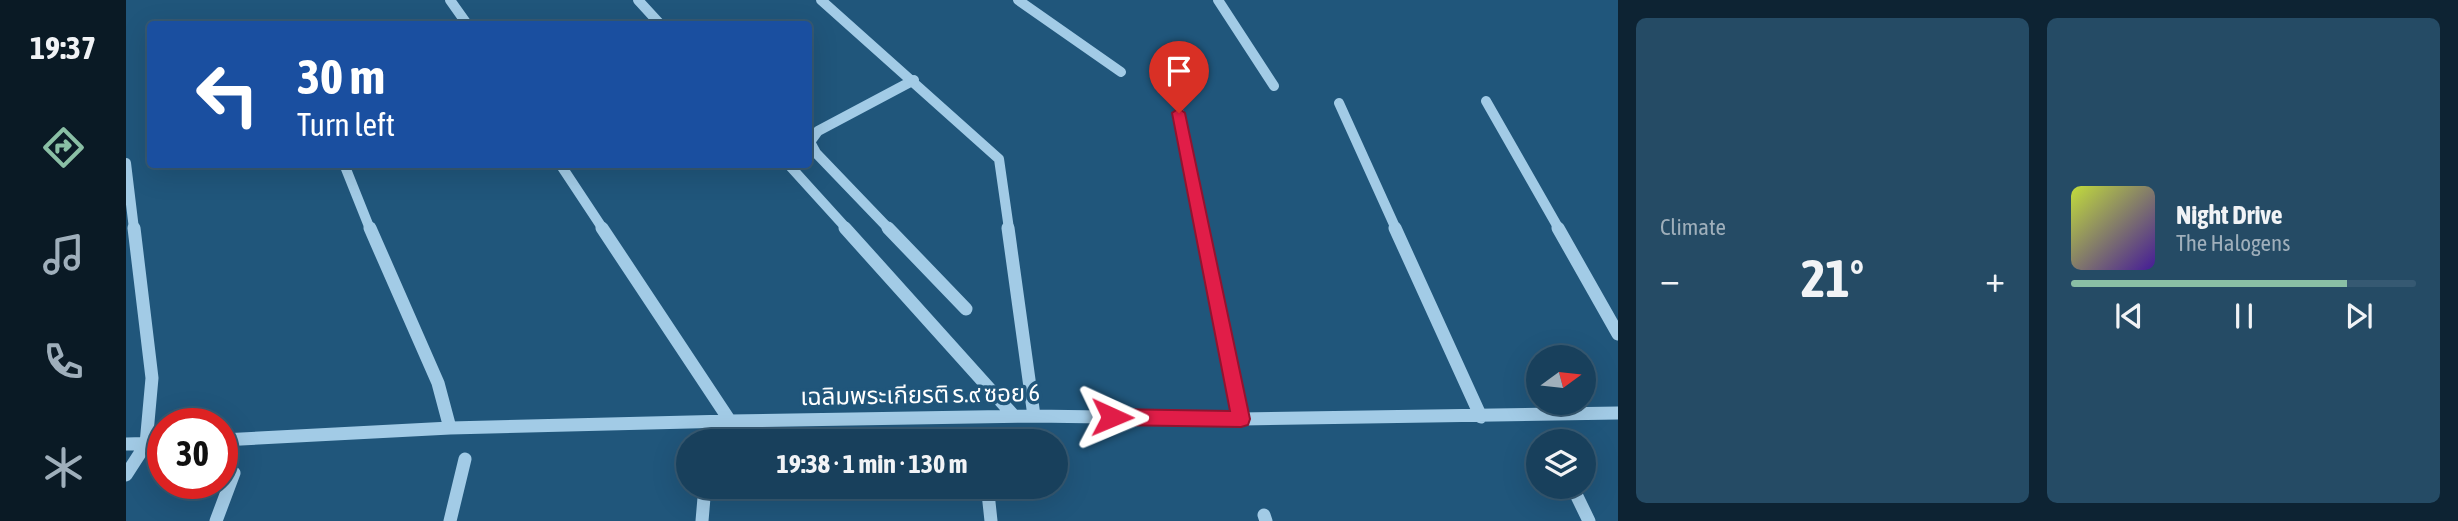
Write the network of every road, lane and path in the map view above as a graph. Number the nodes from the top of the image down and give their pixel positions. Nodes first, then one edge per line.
1 (450, 0) edge
2 (638, 0) edge
3 (821, 0) edge
4 (1018, 0) edge
5 (1218, 0) edge
6 (465, 21) edge
7 (657, 21) edge
8 (1121, 72) dead end
9 (914, 80) junction
10 (1274, 86) dead end
11 (1486, 101) dead end
12 (1339, 103) dead end
13 (1179, 113) dead end
14 (812, 136) edge
15 (812, 146) edge
16 (126, 163) edge
17 (346, 168) edge
18 (563, 168) edge
19 (792, 168) edge
20 (966, 309) dead end
21 (1618, 334) edge
22 (1618, 413) edge
23 (1034, 415) junction
24 (1014, 416) junction
25 (1481, 417) junction
26 (1241, 419) junction
27 (730, 421) junction
28 (450, 428) junction
29 (238, 439) edge
30 (126, 444) edge
31 (146, 444) junction
32 (465, 459) dead end
33 (126, 475) edge
34 (224, 499) edge
35 (704, 499) edge
36 (989, 499) edge
37 (1578, 499) edge
38 (216, 521) edge
39 (450, 521) edge
40 (702, 521) edge
41 (991, 521) edge
42 (1589, 521) edge

1 - 6 street
2 - 7 street
3 - 9 street
4 - 8 street
5 - 10 street
9 - 14 street
9 - 23 street
11 - 21 street
12 - 25 street
13 - 26 street
15 - 20 street
16 - 31 street
17 - 28 street
18 - 27 street
19 - 24 street
22 - 25 street, เฉลิมพระเกียรติ ร.๙ ซอย 6
23 - 24 street, เฉลิมพระเกียรติ ร.๙ ซอย 6
23 - 26 street, เฉลิมพระเกียรติ ร.๙ ซอย 6
24 - 27 street, เฉลิมพระเกียรติ ร.๙ ซอย 6
25 - 26 street, เฉลิมพระเกียรติ ร.๙ ซอย 6
27 - 28 street, เฉลิมพระเกียรติ ร.๙ ซอย 6
28 - 29 street, เฉลิมพระเกียรติ ร.๙ ซอย 6
30 - 31 street
31 - 33 street
32 - 39 street
34 - 38 street
35 - 40 street
36 - 41 street
37 - 42 street

